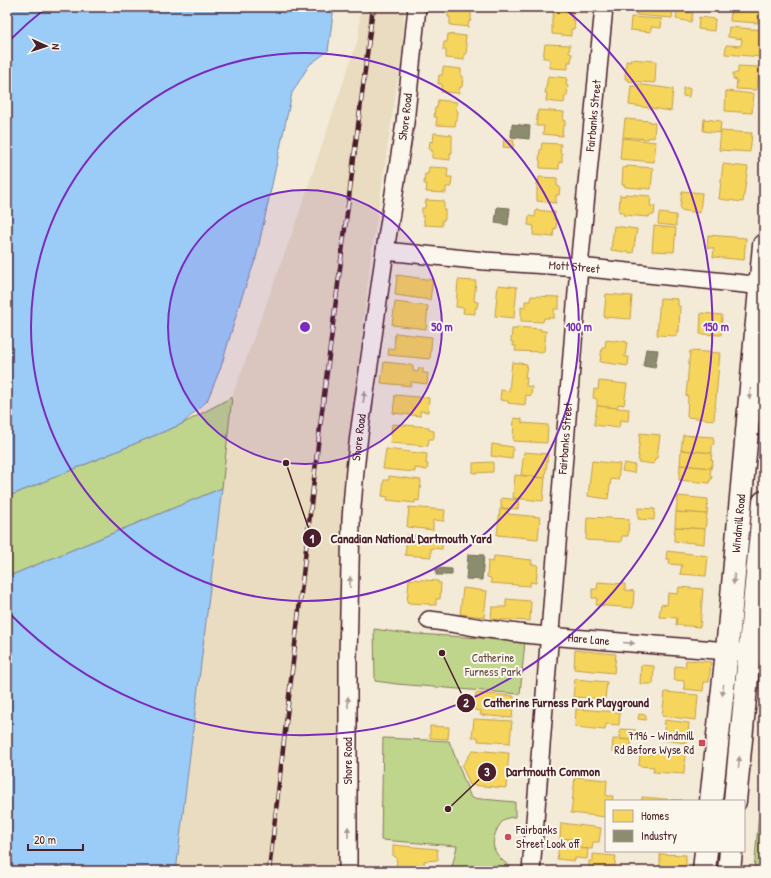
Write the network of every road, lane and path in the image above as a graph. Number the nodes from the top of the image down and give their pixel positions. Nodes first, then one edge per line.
1 (417, 7) edge
2 (604, 7) edge
3 (764, 246) edge
4 (385, 252) junction
5 (579, 267) junction
6 (762, 285) edge
7 (764, 502) edge
8 (429, 620) dead end
9 (549, 636) junction
10 (727, 651) junction
11 (750, 654) junction
12 (711, 800) edge
13 (735, 800) edge
14 (706, 852) edge
15 (731, 852) edge
16 (348, 871) edge
17 (530, 871) edge
18 (704, 871) edge
19 (729, 871) edge

1 - 4 street, Shore Road
2 - 5 street, Fairbanks Street
3 - 6 main road, Windmill Road
4 - 5 street, Mott Street
16 -> 4 street, Shore Road
5 - 6 street, Mott Street
5 - 9 street, Fairbanks Street
6 -> 10 main road, Windmill Road
7 - 11 main road, Windmill Road
8 - 9 street, Hare Lane
9 -> 10 street, Hare Lane
9 - 17 street, Fairbanks Street
10 - 11 street, Hare Lane
10 -> 12 main road, Windmill Road
13 -> 11 main road, Windmill Road
14 - 18 main road
15 - 19 main road

